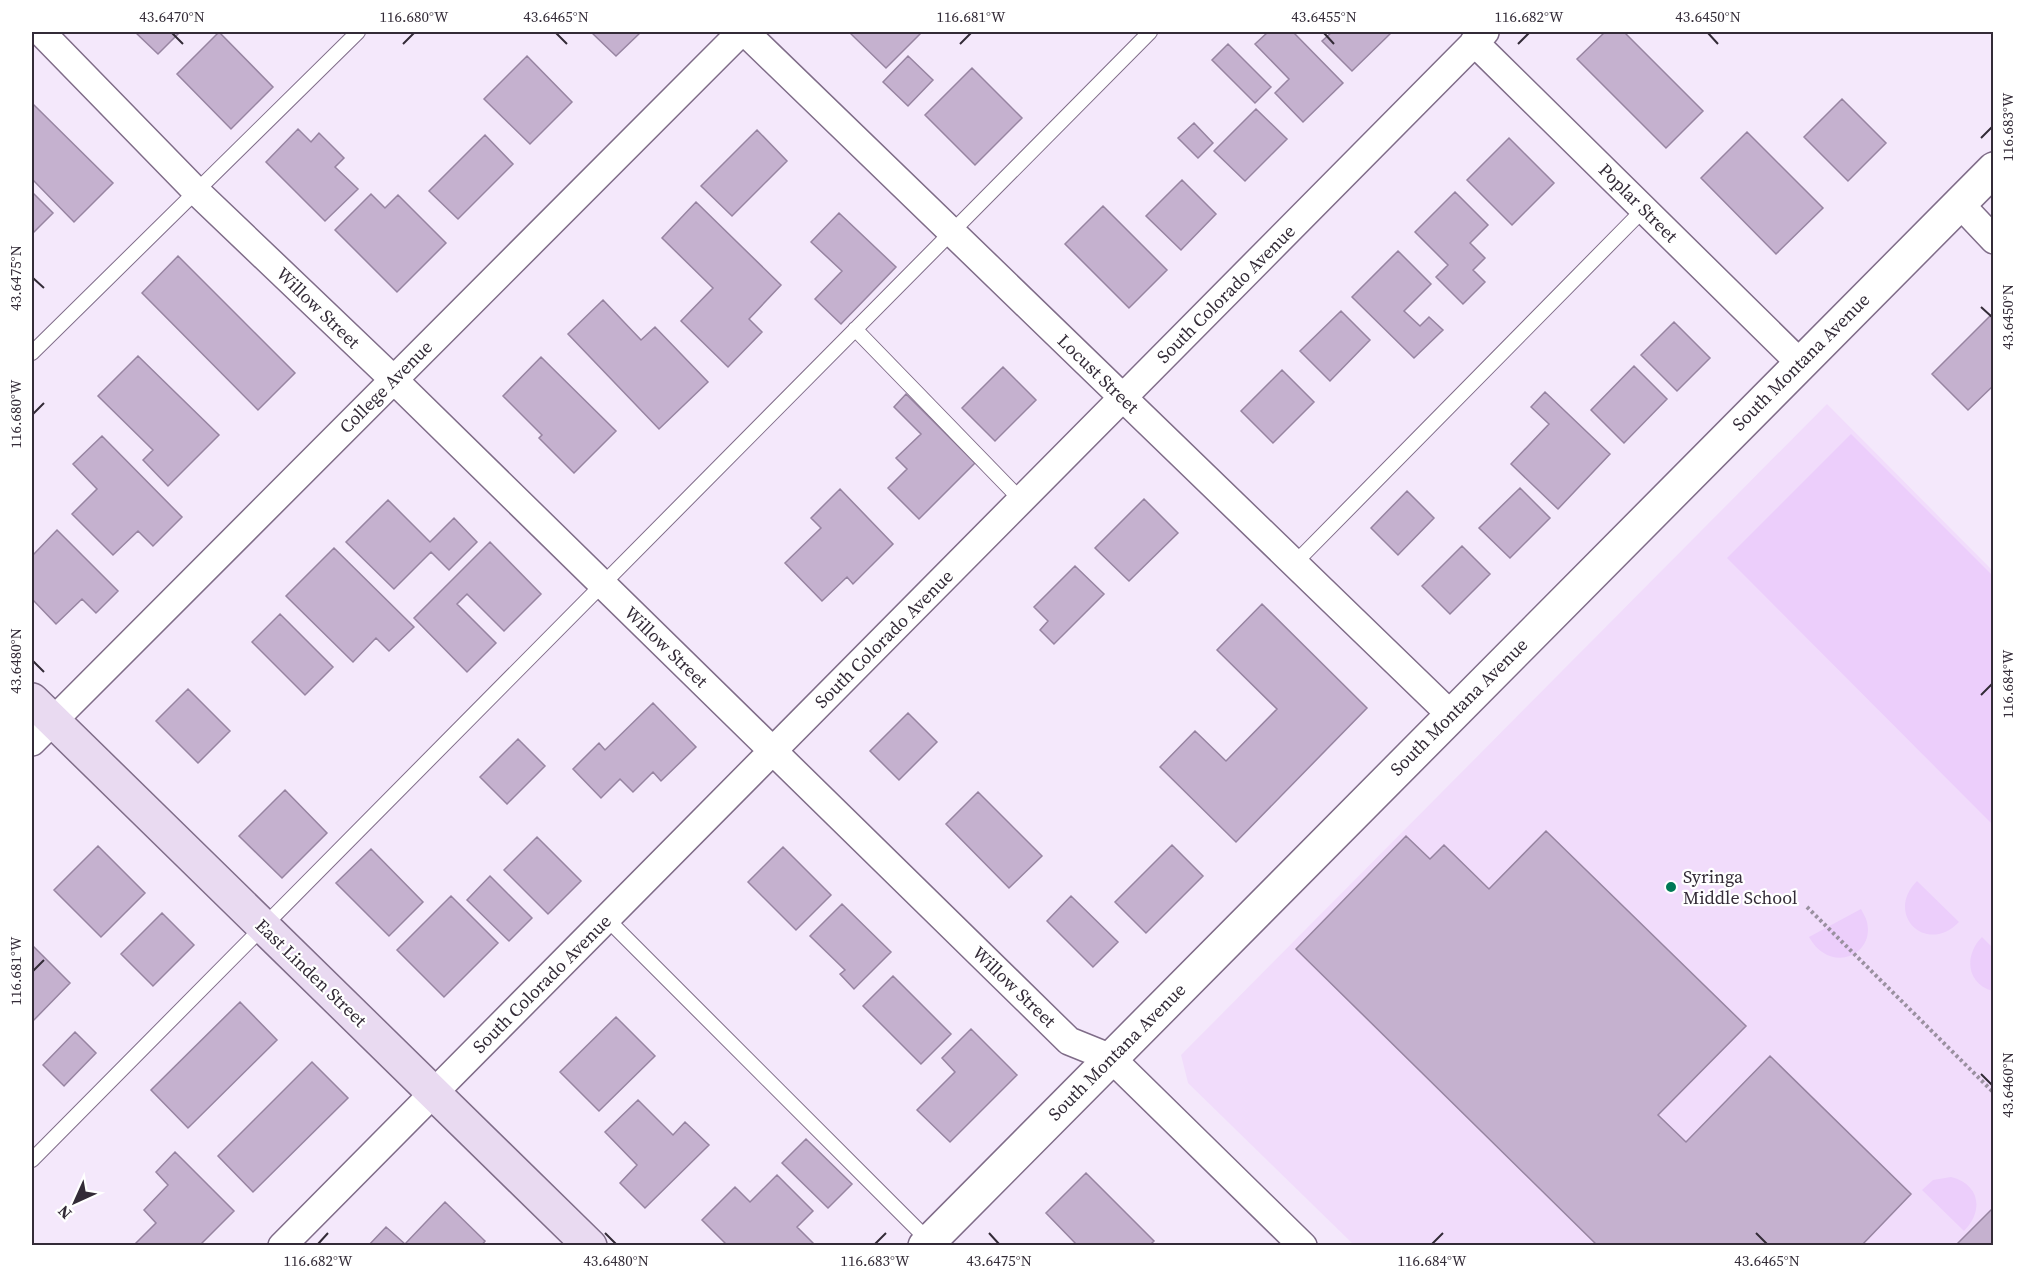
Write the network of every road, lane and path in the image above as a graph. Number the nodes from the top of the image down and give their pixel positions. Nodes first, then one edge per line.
1 (42, 32) edge
2 (358, 32) edge
3 (743, 32) edge
4 (1150, 32) edge
5 (1480, 37) edge
6 (1994, 169) edge
7 (196, 191) junction
8 (1959, 203) junction
9 (1644, 209) junction
10 (952, 232) junction
11 (1994, 240) edge
12 (855, 329) junction
13 (32, 353) edge
14 (1800, 363) junction
15 (394, 380) junction
16 (1123, 398) junction
17 (1022, 501) junction
18 (1294, 564) junction
19 (602, 584) junction
20 (1451, 715) junction
21 (39, 721) edge
22 (773, 752) junction
23 (1808, 908) dead end
24 (607, 919) junction
25 (263, 926) junction
26 (1111, 1058) junction
27 (434, 1093) junction
28 (1994, 1093) edge
29 (32, 1160) edge
30 (929, 1244) edge
31 (282, 1245) edge
32 (590, 1245) edge
33 (1303, 1245) edge

1 - 7 street, Willow Street
2 - 7 lane
3 - 10 street, Locust Street
3 - 15 street, College Avenue
4 - 10 lane
5 - 9 street, Poplar Street
5 - 16 street, South Colorado Avenue
6 - 8 street, South Montana Avenue
7 - 13 lane
7 - 15 street, Willow Street
8 - 11 street
8 - 14 street, South Montana Avenue
9 - 14 street, Poplar Street
9 - 18 lane
10 - 12 lane
10 - 16 street, Locust Street
12 - 17 lane
12 - 19 lane
14 - 20 street, South Montana Avenue
15 - 19 street, Willow Street
15 - 21 street, College Avenue
16 - 17 street, South Colorado Avenue
16 - 18 street, Locust Street
17 - 22 street, South Colorado Avenue
18 - 20 street, Locust Street
19 - 22 street, Willow Street
19 - 25 lane
20 - 26 street, South Montana Avenue
21 - 25 main road, East Linden Street
22 - 24 street, South Colorado Avenue
22 - 26 street, Willow Street
23 - 28 path
24 - 27 street, South Colorado Avenue
24 - 30 lane
25 - 27 main road, East Linden Street
25 - 29 lane
26 - 30 street, South Montana Avenue
26 - 33 street, Willow Street
27 - 31 street, South Colorado Avenue
27 - 32 main road, East Linden Street

